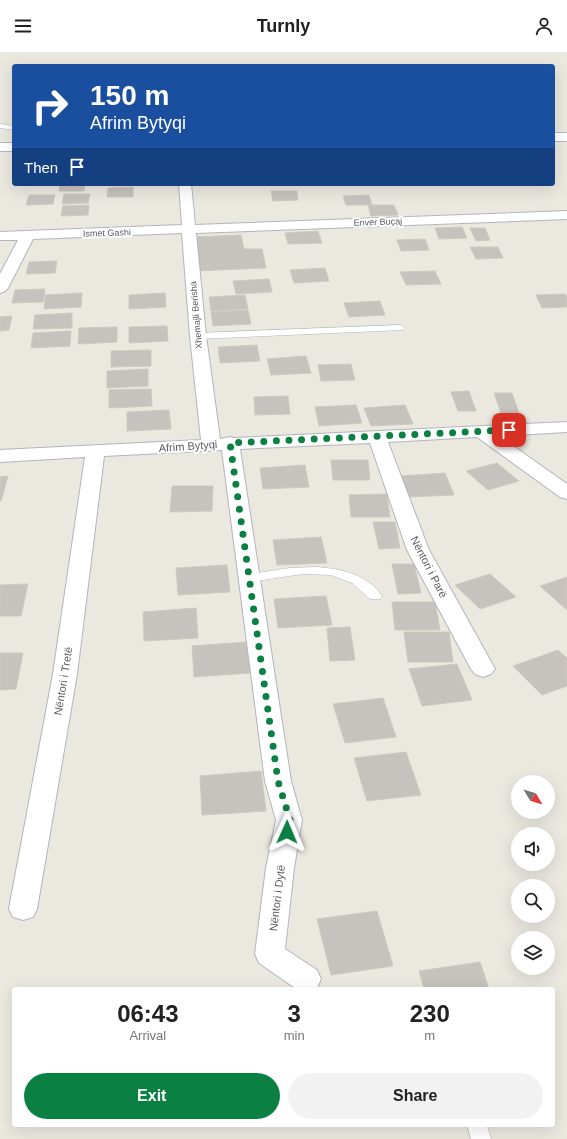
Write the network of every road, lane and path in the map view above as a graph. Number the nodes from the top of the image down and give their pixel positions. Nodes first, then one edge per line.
1 (0, 126) edge
2 (12, 128) edge
3 (567, 130) edge
4 (555, 131) edge
5 (567, 137) edge
6 (555, 138) edge
7 (0, 147) edge
8 (12, 147) edge
9 (0, 154) edge
10 (12, 154) edge
11 (185, 186) edge
12 (567, 215) edge
13 (188, 230) junction
14 (0, 236) edge
15 (26, 236) junction
16 (0, 288) edge
17 (400, 328) dead end
18 (198, 336) junction
19 (567, 427) edge
20 (480, 431) junction
21 (377, 437) junction
22 (221, 444) junction
23 (95, 452) junction
24 (0, 456) edge
25 (567, 493) edge
26 (249, 578) junction
27 (375, 596) dead end
28 (483, 669) dead end
29 (23, 909) dead end
30 (306, 980) dead end
31 (478, 1127) edge
32 (481, 1139) edge

1 - 2 lane
3 - 4 street
5 - 6 street
7 - 8 street
9 - 10 street
11 - 13 street, Xhemajli Berisha
12 - 13 street, Enver Buçaj
13 - 15 street, Ismet Gashi
13 - 18 street, Xhemajli Berisha
14 - 15 street, Ismet Gashi
15 - 16 street
17 - 18 lane
18 - 22 street, Xhemajli Berisha
19 - 20 street, Afrim Bytyqi
20 - 21 street, Afrim Bytyqi
20 - 25 street
21 - 22 street, Afrim Bytyqi
21 - 28 street, Nëntori i Parë
22 - 23 street, Afrim Bytyqi
22 - 26 street, Nëntori i Dytë
23 - 24 street, Afrim Bytyqi
23 - 29 street, Nëntori i Tretë
26 - 27 lane
26 - 30 street, Nëntori i Dytë
31 - 32 lane

